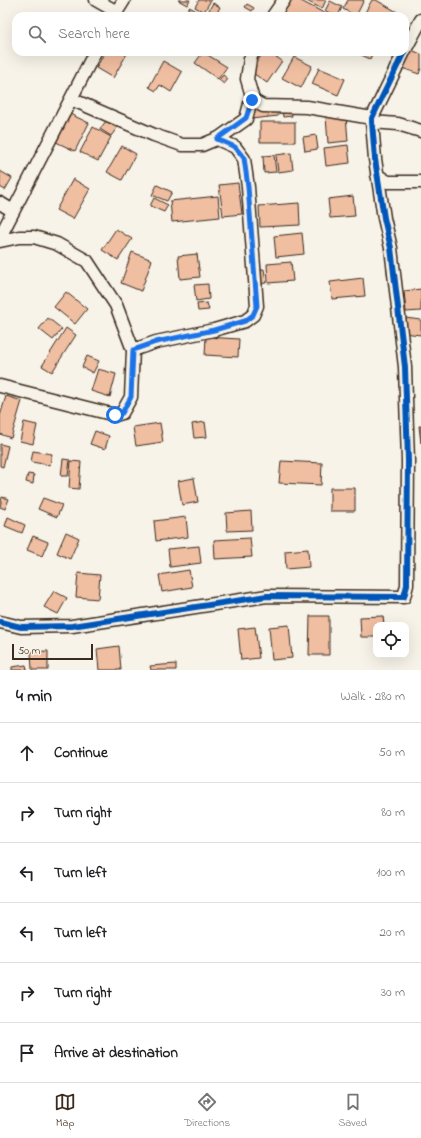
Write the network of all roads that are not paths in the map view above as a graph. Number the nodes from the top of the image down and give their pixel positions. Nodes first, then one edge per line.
1 (96, 0) edge
2 (124, 0) edge
3 (284, 0) edge
4 (112, 12) edge
5 (116, 12) edge
6 (276, 12) edge
7 (421, 20) edge
8 (409, 42) edge
9 (93, 56) edge
10 (251, 56) edge
11 (402, 56) edge
12 (71, 98) junction
13 (252, 100) junction
14 (372, 120) junction
15 (421, 131) edge
16 (217, 139) junction
17 (378, 175) junction
18 (421, 182) edge
19 (0, 203) edge
20 (13, 211) junction
21 (0, 237) edge
22 (0, 241) edge
23 (133, 350) junction
24 (0, 386) edge
25 (0, 622) edge

1 - 4 street
2 - 5 street
3 - 6 street
7 - 8 street
9 - 12 street
10 - 13 street
11 - 14 street
12 - 16 street
12 - 20 street
13 - 14 street
13 - 16 street
14 - 15 street
14 - 17 street
16 - 23 street
17 - 18 street
17 - 25 street
19 - 20 street
20 - 21 street
22 - 23 street
23 - 24 street

